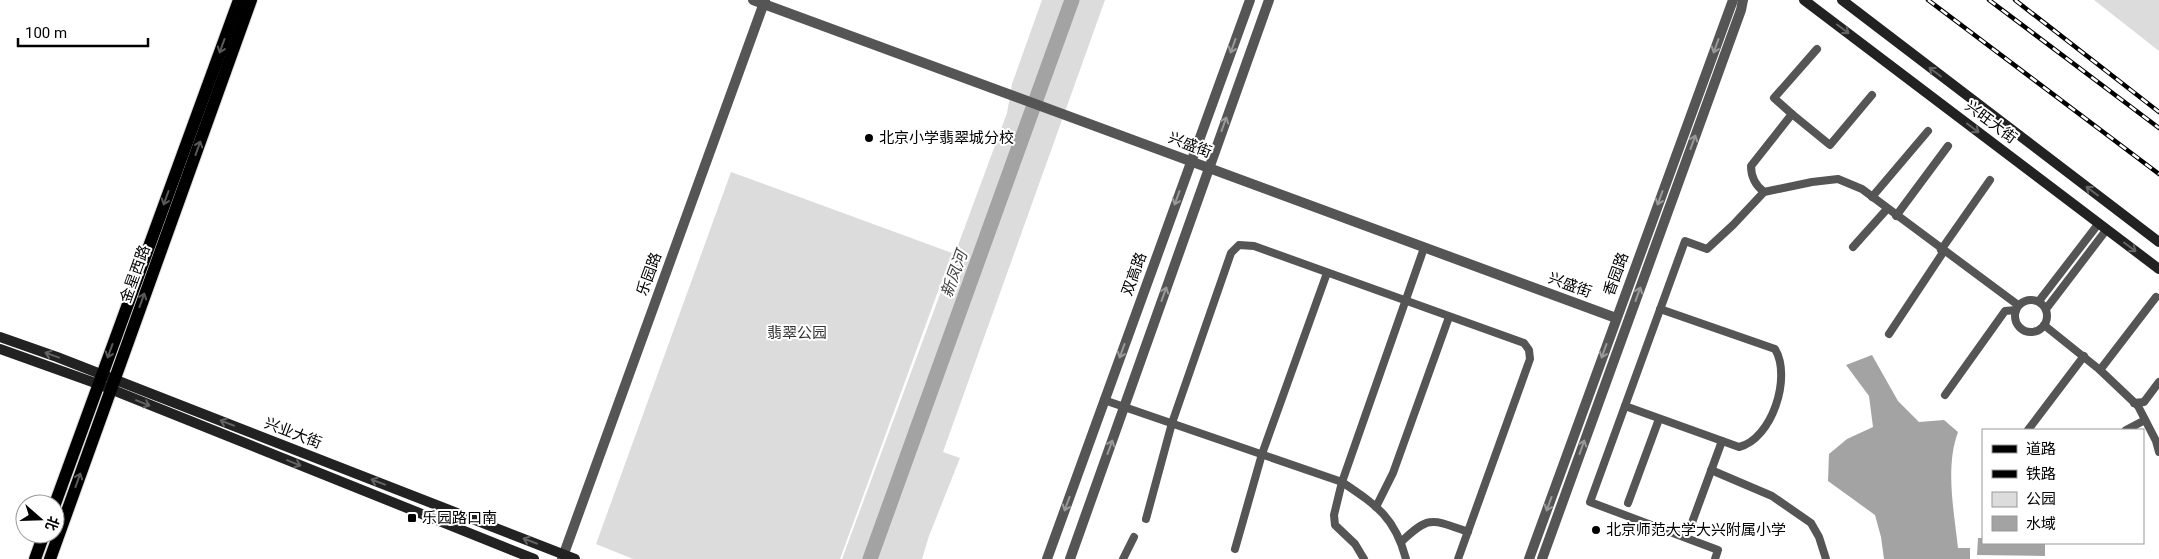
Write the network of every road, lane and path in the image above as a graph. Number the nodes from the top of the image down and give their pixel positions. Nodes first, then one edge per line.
1 (239, 0) edge
2 (251, 0) edge
3 (1250, 0) edge
4 (1269, 0) edge
5 (1732, 0) edge
6 (1750, 0) edge
7 (1804, 0) edge
8 (1842, 0) edge
9 (760, 1) edge
10 (1742, 5) edge
11 (1817, 49) dead end
12 (1872, 95) dead end
13 (1792, 114) junction
14 (1928, 131) dead end
15 (1948, 146) dead end
16 (1190, 161) junction
17 (1209, 168) junction
18 (1990, 180) dead end
19 (1764, 192) junction
20 (1872, 198) junction
21 (1886, 209) junction
22 (1896, 216) junction
23 (2103, 226) junction
24 (2159, 242) edge
25 (1853, 247) dead end
26 (1424, 248) junction
27 (1943, 251) junction
28 (2159, 269) edge
29 (1326, 272) junction
30 (2156, 297) dead end
31 (1405, 301) junction
32 (2039, 301) junction
33 (2017, 307) junction
34 (1660, 309) junction
35 (2046, 309) junction
36 (1449, 317) junction
37 (1616, 318) junction
38 (2044, 325) junction
39 (1889, 334) dead end
40 (0, 337) edge
41 (0, 349) edge
42 (2084, 356) junction
43 (2100, 370) junction
44 (100, 379) junction
45 (2159, 382) edge
46 (112, 384) junction
47 (1945, 395) dead end
48 (1104, 400) junction
49 (2134, 403) junction
50 (1625, 406) junction
51 (1124, 407) junction
52 (1660, 419) junction
53 (2145, 420) junction
54 (1172, 423) junction
55 (2029, 429) edge
56 (2128, 429) edge
57 (1722, 441) junction
58 (2159, 452) edge
59 (1262, 454) junction
60 (1711, 470) junction
61 (1342, 482) junction
62 (59, 494) edge
63 (1628, 502) dead end
64 (1376, 507) junction
65 (1146, 519) dead end
66 (1690, 528) dead end
67 (1468, 532) junction
68 (1134, 537) dead end
69 (1401, 542) junction
70 (40, 544) edge
71 (1235, 549) dead end
72 (563, 557) edge
73 (35, 559) edge
74 (50, 559) edge
75 (534, 559) edge
76 (575, 559) edge
77 (1047, 559) edge
78 (1070, 559) edge
79 (1123, 559) edge
80 (1364, 559) edge
81 (1406, 559) edge
82 (1458, 559) edge
83 (1529, 559) edge
84 (1542, 559) edge
85 (1714, 559) edge
86 (1826, 559) edge

1 -> 44 main road, 金星西路
46 -> 2 main road, 金星西路
3 -> 16 street, 双高路
17 -> 4 street
5 -> 37 street, 香园路
6 - 10 street
7 -> 23 main road, 兴旺大街
24 -> 8 main road, 兴旺大街
9 - 16 street, 兴盛街
9 - 72 street, 乐园路
84 -> 10 street, 香园路
11 - 13 street
12 - 13 street
13 - 19 street
14 - 20 street
15 - 22 street
16 - 17 street, 兴盛街
16 -> 48 street, 双高路
17 - 26 street, 兴盛街
51 -> 17 street
18 - 27 street
19 - 20 street
19 - 34 street
20 - 21 street
21 - 22 street
21 - 25 street
22 - 27 street
23 -> 28 main road, 兴旺大街
23 - 32 street
23 - 35 street
26 - 31 street
26 - 37 street, 兴盛街
27 - 33 street
27 - 39 street
29 - 31 street
29 - 54 street
29 - 59 street
30 - 43 street
31 - 36 street
31 - 61 street
32 - 33 street
32 - 35 street
33 - 38 street
33 - 47 street
34 - 50 street
34 - 57 street
35 - 38 street
36 - 64 street
36 - 67 street
37 -> 83 street, 香园路
38 - 42 street
44 -> 40 main road, 兴业大街
41 - 44 main road, 兴业大街
42 - 43 street
42 - 55 street
43 - 49 street
44 - 46 main road, 兴业大街
44 - 62 main road, 金星西路
45 - 49 street
72 -> 46 main road, 兴业大街
74 -> 46 main road, 金星西路
46 -> 75 main road, 兴业大街
48 - 51 street
48 -> 77 street, 双高路
49 - 53 street
50 - 52 street
50 - 85 street
51 - 54 street
78 -> 51 street
52 - 57 street
52 - 63 street
53 - 56 street
53 - 58 street
54 - 59 street
54 - 65 street
57 - 60 street
59 - 61 street
59 - 71 street
60 - 66 street
60 - 86 street
61 - 64 street
61 - 80 street
64 - 69 street
67 - 69 street
67 - 82 street
68 - 79 street
69 - 81 street
70 - 73 main road
72 - 76 main road, 兴业大街

